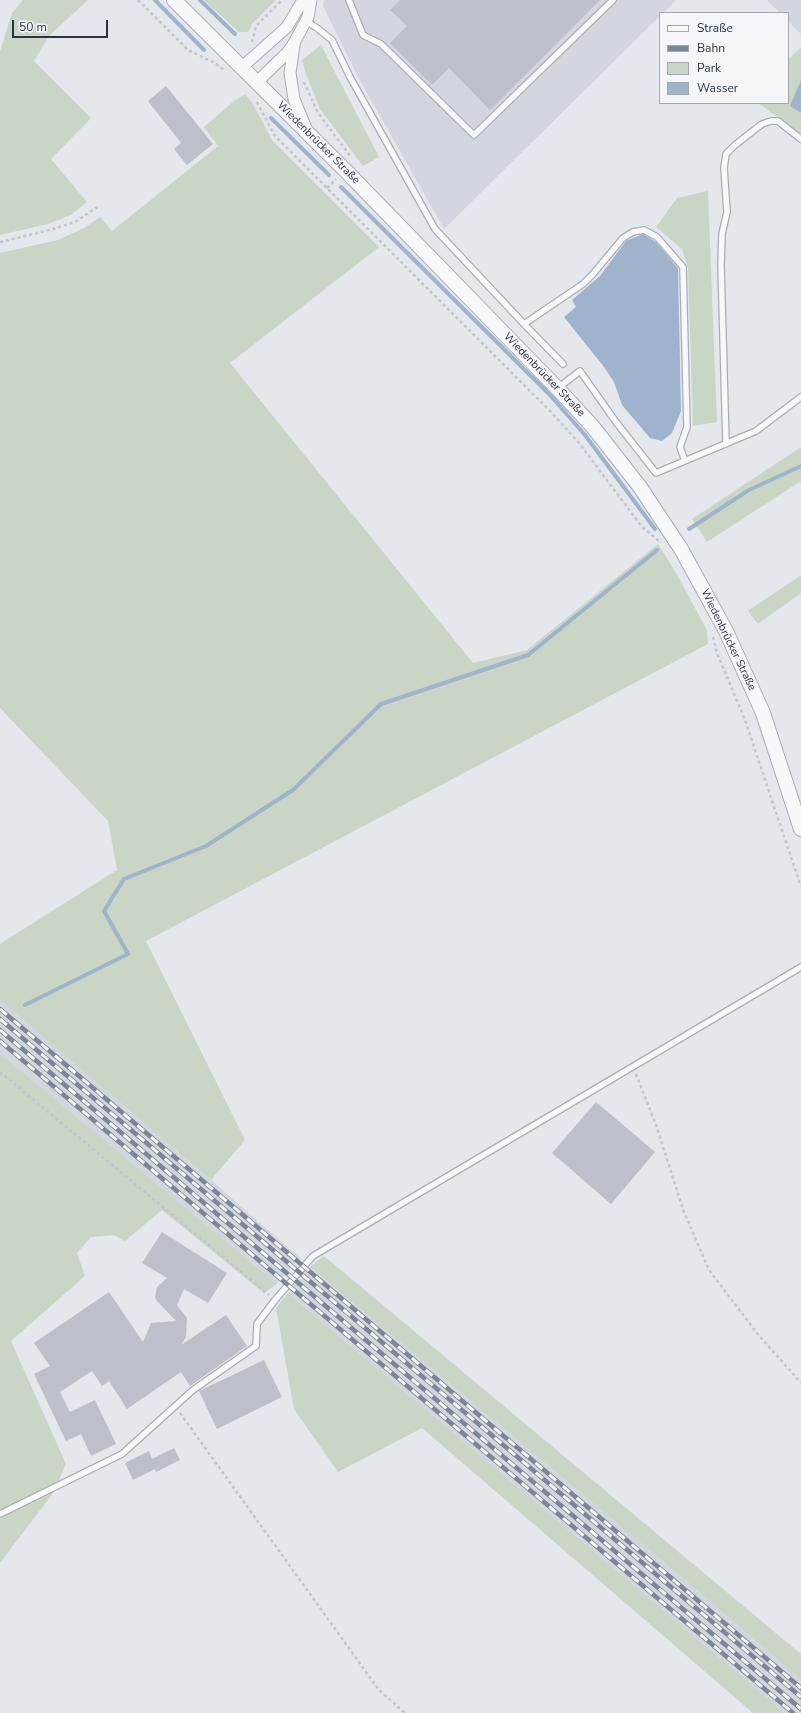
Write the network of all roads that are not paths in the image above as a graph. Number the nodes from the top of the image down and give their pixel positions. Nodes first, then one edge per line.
1 (174, 0) edge
2 (303, 0) edge
3 (311, 0) edge
4 (350, 0) edge
5 (613, 0) edge
6 (306, 22) junction
7 (294, 43) junction
8 (236, 71) junction
9 (257, 82) junction
10 (308, 133) junction
11 (801, 139) edge
12 (524, 324) junction
13 (563, 364) dead end
14 (558, 389) junction
15 (801, 397) edge
16 (726, 444) junction
17 (685, 461) junction
18 (801, 829) edge
19 (801, 967) edge
20 (0, 1514) edge

1 - 8 street, Wiedenbrücker Straße
2 - 8 street
3 - 6 street
4 - 5 lane
6 - 7 street
6 - 12 lane
7 - 9 street
7 - 10 street
8 - 9 street, Wiedenbrücker Straße
9 - 10 street, Wiedenbrücker Straße
10 - 14 street, Wiedenbrücker Straße
11 - 16 lane
12 - 13 lane
12 - 17 lane
14 - 17 lane
14 - 18 street, Wiedenbrücker Straße
15 - 16 lane
16 - 17 lane
19 - 20 lane

